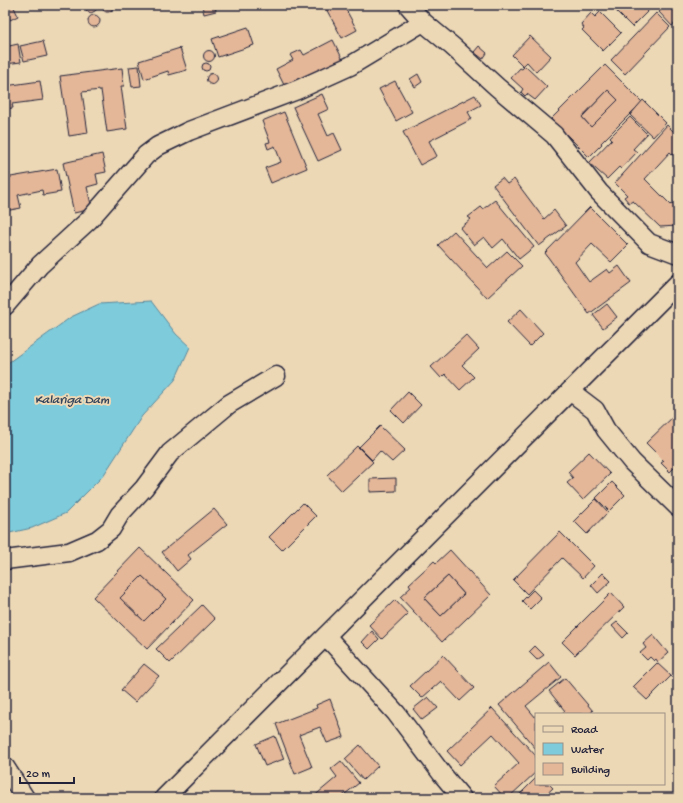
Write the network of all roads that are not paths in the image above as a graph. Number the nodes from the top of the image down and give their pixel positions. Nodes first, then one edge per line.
1 (408, 5) edge
2 (422, 22) junction
3 (678, 254) edge
4 (678, 283) edge
5 (5, 306) edge
6 (276, 376) dead end
7 (570, 391) junction
8 (678, 507) edge
9 (5, 560) edge
10 (326, 636) junction
11 (5, 767) edge
12 (25, 798) edge
13 (164, 798) edge
14 (462, 798) edge

1 - 2 street
2 - 3 street
2 - 5 street
4 - 7 street
6 - 9 street
7 - 8 street
7 - 10 street
10 - 13 street
10 - 14 street
11 - 12 street

